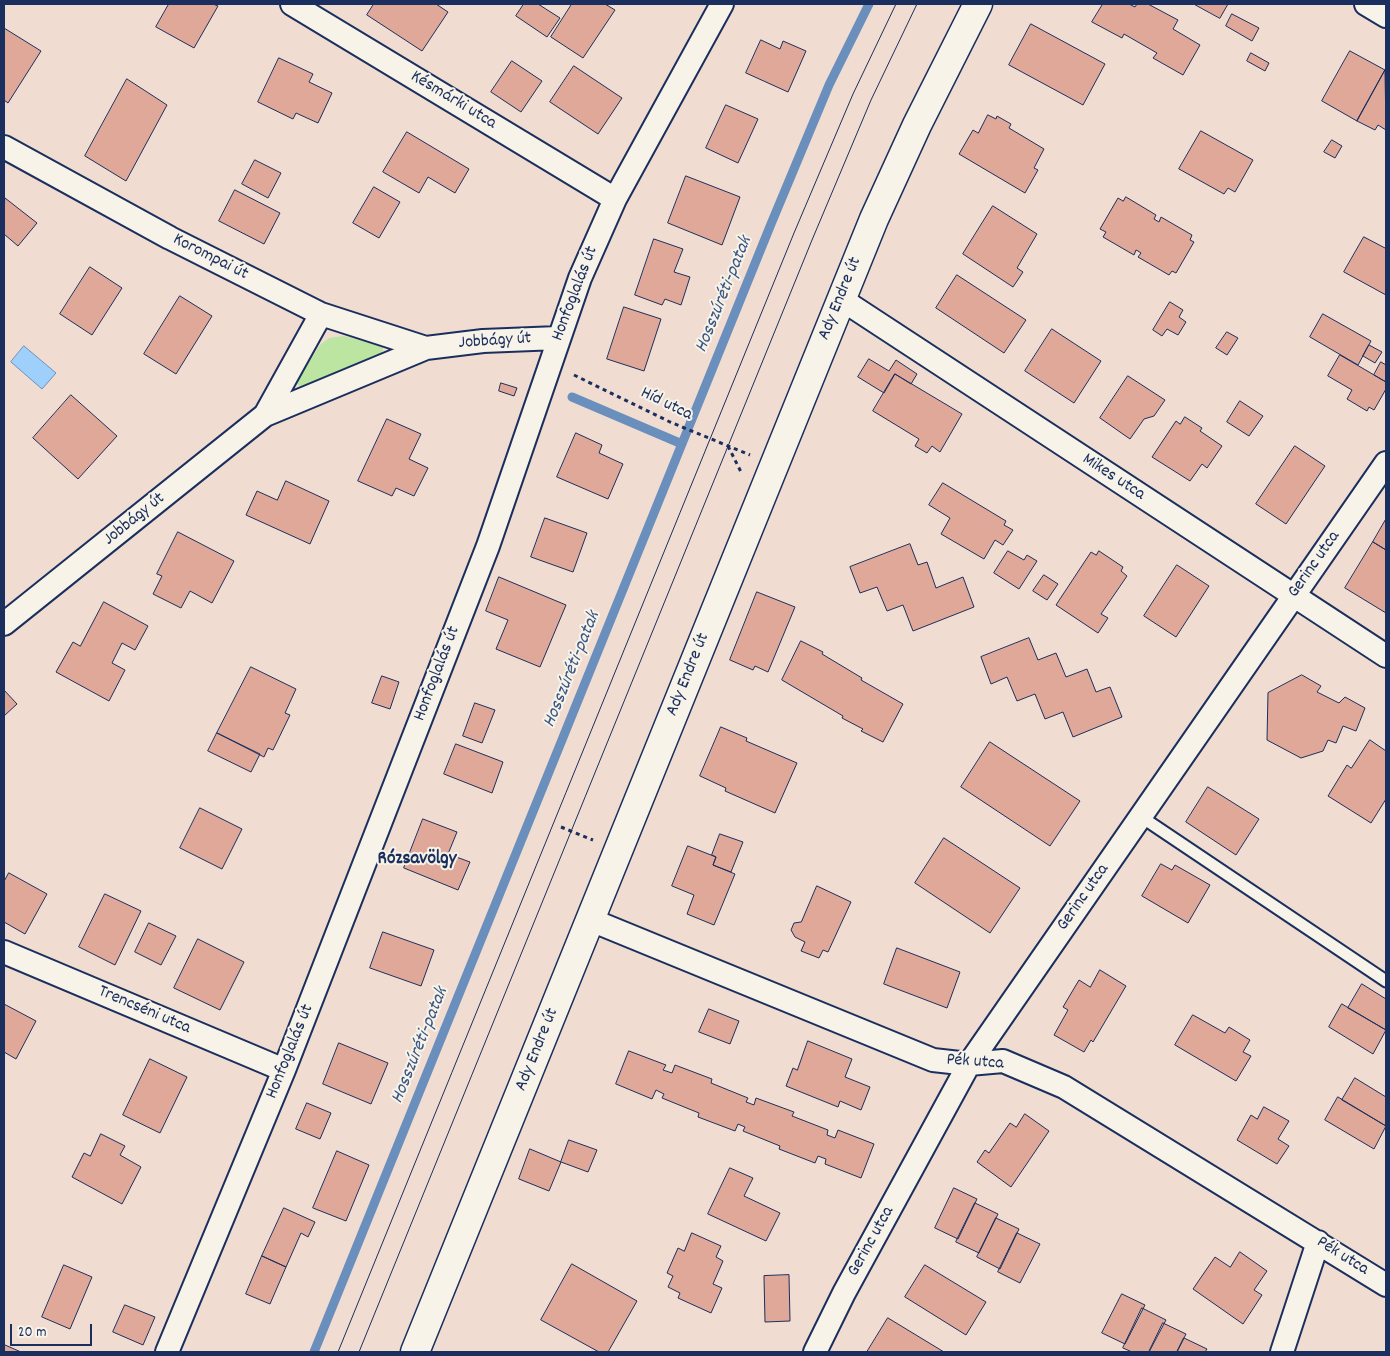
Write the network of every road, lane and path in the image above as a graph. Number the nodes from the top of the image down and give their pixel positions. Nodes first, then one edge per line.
1 (292, 4) edge
2 (722, 4) edge
3 (978, 4) edge
4 (1366, 4) edge
5 (1386, 16) edge
6 (4, 147) edge
7 (615, 199) junction
8 (841, 299) junction
9 (321, 314) junction
10 (558, 338) junction
11 (426, 348) junction
12 (549, 364) junction
13 (265, 415) junction
14 (1386, 463) edge
15 (774, 464) junction
16 (1293, 596) junction
17 (4, 624) edge
18 (1386, 656) edge
19 (1140, 816) junction
20 (590, 920) junction
21 (4, 952) edge
22 (1386, 982) edge
23 (969, 1064) junction
24 (284, 1070) junction
25 (1318, 1242) junction
26 (1386, 1285) edge
27 (167, 1352) edge
28 (415, 1352) edge
29 (815, 1352) edge
30 (1282, 1352) edge

1 - 7 street, Késmárki utca
2 - 7 street, Honfoglalás út
3 - 8 street, Ady Endre út
4 - 5 street
6 - 9 street, Korompai út
7 - 10 street, Honfoglalás út
8 - 15 street, Ady Endre út
8 - 16 street, Mikes utca
9 - 11 street, Korompai út
9 - 13 street, Jobbágy út
10 - 11 street, Jobbágy út
10 - 12 street, Honfoglalás út
11 - 13 street, Jobbágy út
12 - 15 path, Híd utca
12 - 24 street, Honfoglalás út
13 - 17 street, Jobbágy út
14 - 16 street, Gerinc utca
15 - 20 street, Ady Endre út
16 - 18 street, Mikes utca
16 - 19 street, Gerinc utca
19 - 22 lane
19 - 23 street, Gerinc utca
20 - 23 street, Pék utca
20 - 28 street, Ady Endre út
21 - 24 street, Trencséni utca
23 - 25 street, Pék utca
23 - 29 street, Gerinc utca
24 - 27 street, Honfoglalás út
25 - 26 street, Pék utca
25 - 30 street

